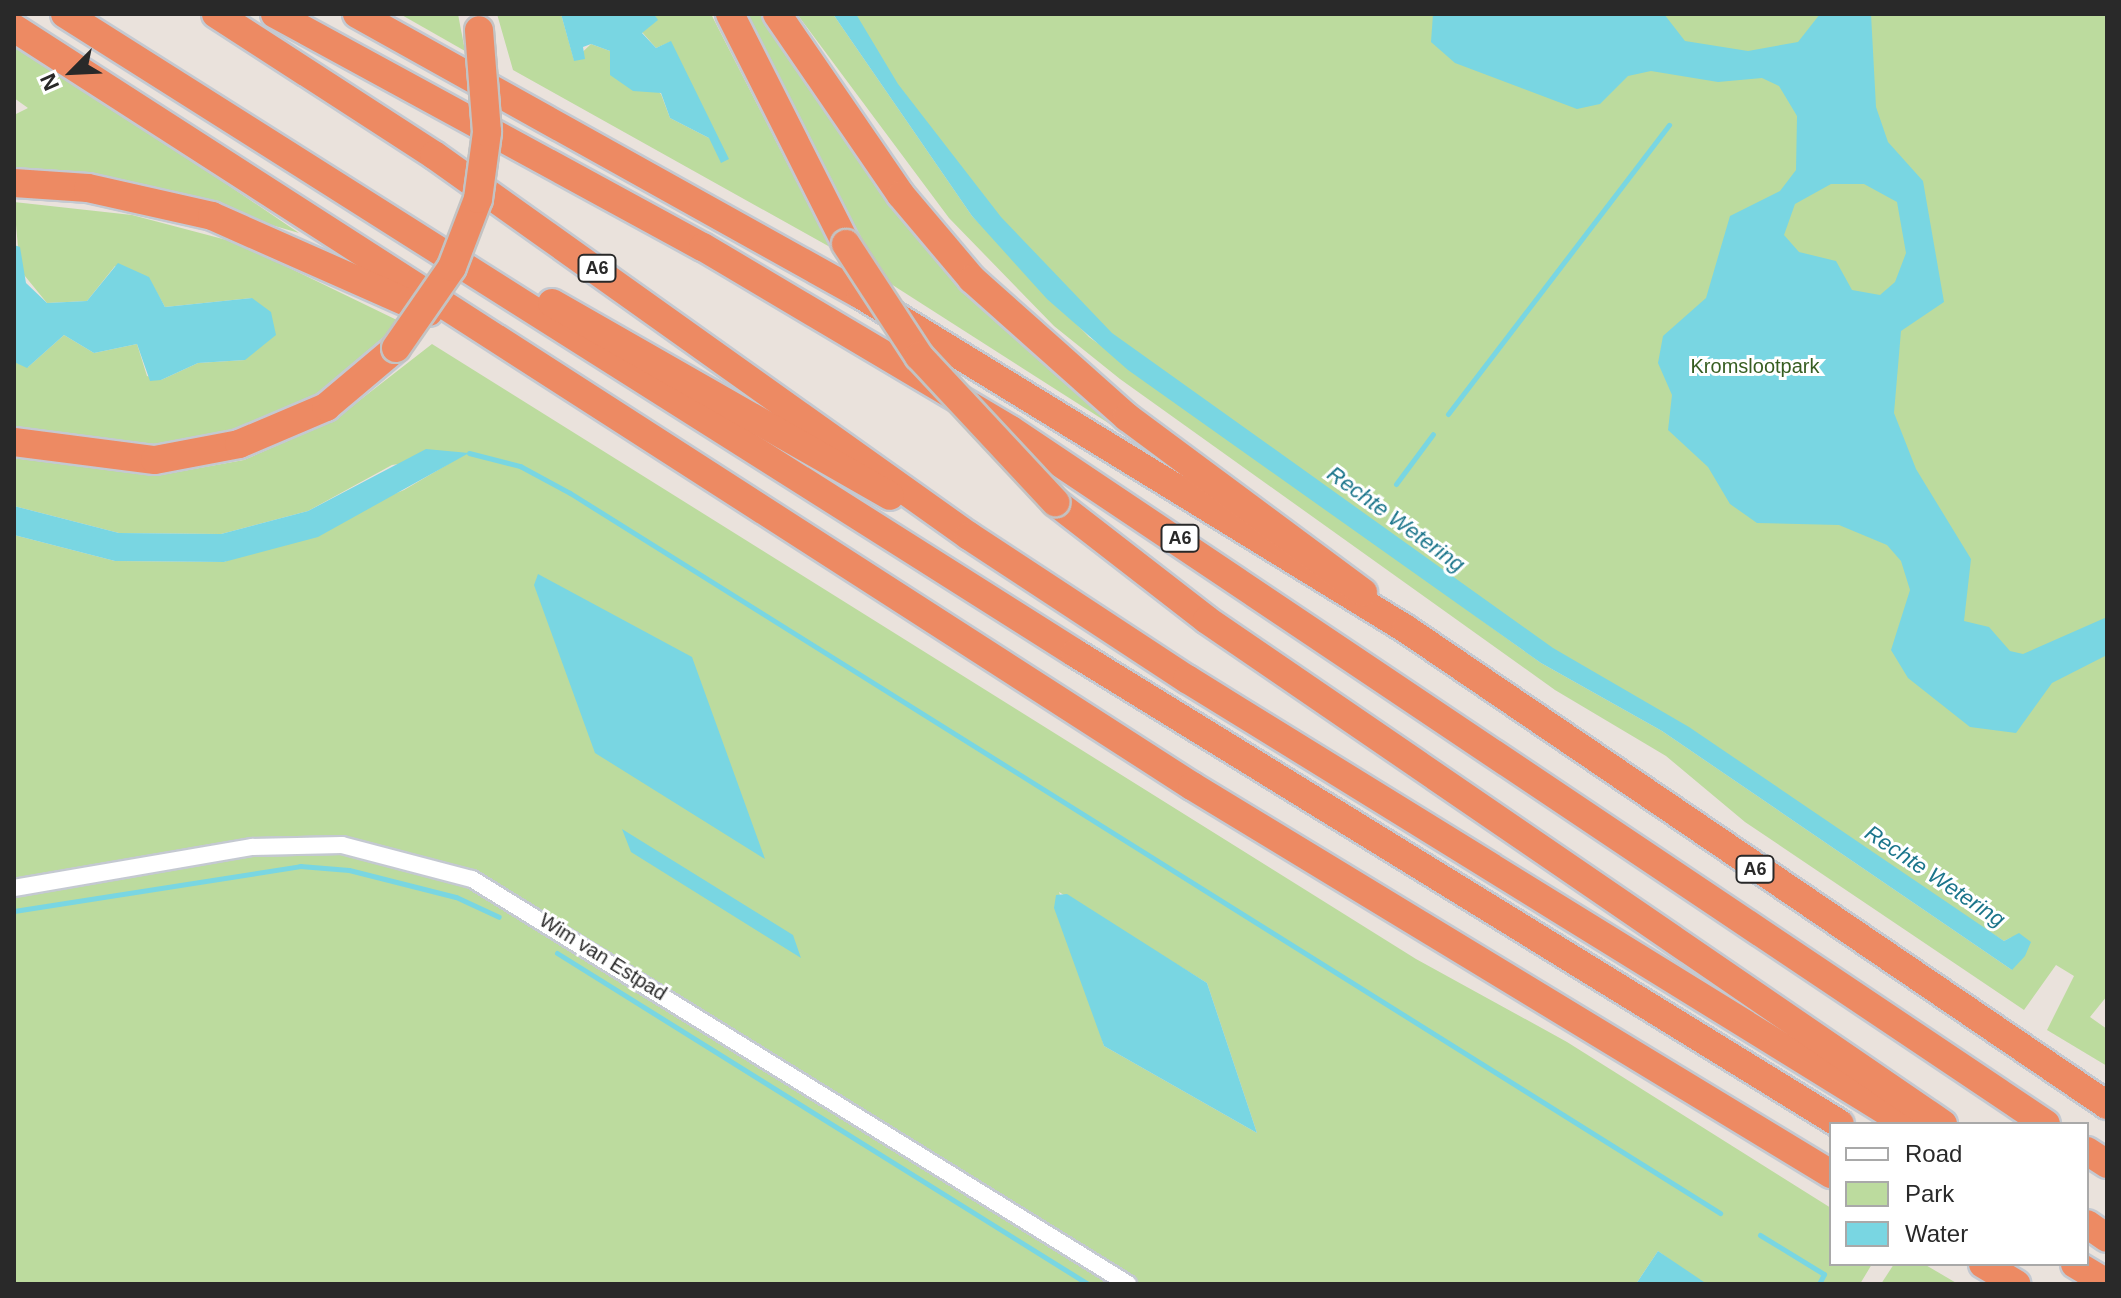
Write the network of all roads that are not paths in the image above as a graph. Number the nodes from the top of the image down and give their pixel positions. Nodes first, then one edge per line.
1 (65, 14) edge
2 (216, 14) edge
3 (275, 14) edge
4 (357, 14) edge
5 (730, 14) edge
6 (777, 14) edge
7 (476, 22) edge
8 (14, 28) edge
9 (14, 183) edge
10 (419, 236) junction
11 (495, 344) junction
12 (14, 442) edge
13 (969, 536) junction
14 (1406, 629) junction
15 (14, 888) edge
16 (2107, 1105) edge
17 (1837, 1122) edge
18 (1904, 1122) edge
19 (1940, 1122) edge
20 (2043, 1122) edge
21 (2089, 1152) edge
22 (2107, 1164) edge
23 (1829, 1173) edge
24 (2089, 1227) edge
25 (2107, 1239) edge
26 (1986, 1266) edge
27 (2078, 1266) edge
28 (2107, 1283) edge
29 (1128, 1284) edge
30 (2016, 1284) edge

1 - 10 highway, A6
2 - 13 highway, A6
3 - 20 highway, A6
4 - 14 highway, A6
5 - 19 highway, A6, bridge
6 - 14 highway, A6
7 - 12 highway, bridge
8 - 11 highway
9 - 11 highway
10 - 13 highway, A6
10 - 17 highway, A6
11 - 23 highway
13 - 18 highway, A6
14 - 16 highway, A6
15 - 29 street, Wim van Estpad
21 - 22 highway
24 - 25 highway
26 - 30 highway
27 - 28 highway

